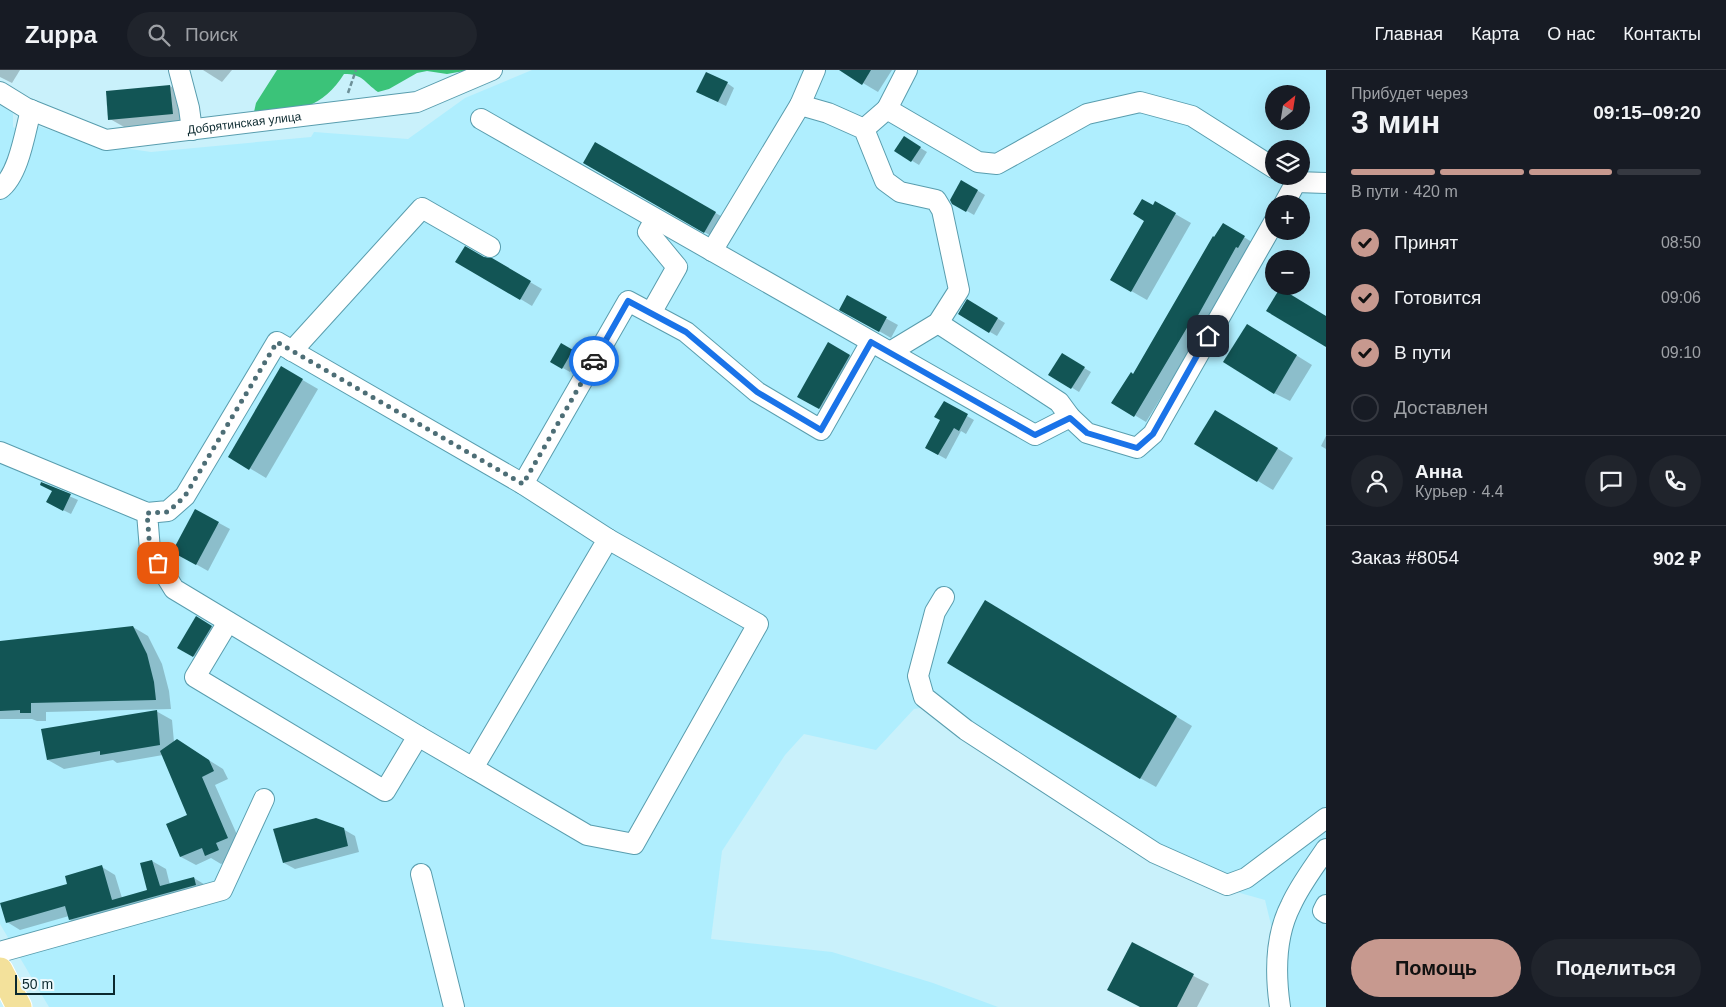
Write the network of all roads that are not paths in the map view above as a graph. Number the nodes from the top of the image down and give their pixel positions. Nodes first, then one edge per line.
1 (179, 70) edge
2 (492, 70) edge
3 (815, 70) edge
4 (907, 70) edge
5 (0, 92) edge
6 (800, 105) junction
7 (887, 109) junction
8 (31, 110) junction
9 (481, 119) dead end
10 (864, 129) junction
11 (192, 130) junction
12 (1265, 162) edge
13 (1310, 182) edge
14 (1326, 184) edge
15 (0, 189) edge
16 (655, 219) junction
17 (1265, 238) edge
18 (490, 247) dead end
19 (712, 251) junction
20 (651, 314) junction
21 (938, 323) junction
22 (871, 342) junction
23 (292, 351) junction
24 (890, 352) junction
25 (1070, 418) junction
26 (0, 452) edge
27 (523, 484) junction
28 (147, 513) junction
29 (608, 539) junction
30 (944, 597) dead end
31 (228, 622) junction
32 (418, 736) junction
33 (473, 768) junction
34 (264, 798) dead end
35 (1326, 818) edge
36 (1326, 849) edge
37 (421, 874) dead end
38 (1326, 905) edge
39 (1326, 913) edge
40 (0, 952) edge
41 (0, 970) edge
42 (19, 1007) edge
43 (454, 1007) edge
44 (1280, 1007) edge

1 - 11 street
2 - 11 street, Добрятинская улица
3 - 6 street
4 - 7 street
5 - 8 street, Добрятинская улица
6 - 10 street
6 - 19 street
7 - 10 street
7 - 12 street
8 - 11 street, Добрятинская улица
8 - 15 street
9 - 16 street
10 - 21 street
13 - 14 street
16 - 19 street
16 - 20 street
17 - 25 street
18 - 23 street
19 - 22 street
20 - 22 street
20 - 27 street
21 - 24 street
21 - 25 street
22 - 24 street
23 - 27 street
23 - 28 street
24 - 25 street
26 - 28 street
27 - 29 street
28 - 31 street
29 - 33 street
29 - 33 street
30 - 35 street
31 - 32 street
31 - 32 street
32 - 33 street
34 - 40 street
36 - 44 street
37 - 43 street
38 - 39 street
41 - 42 main road

